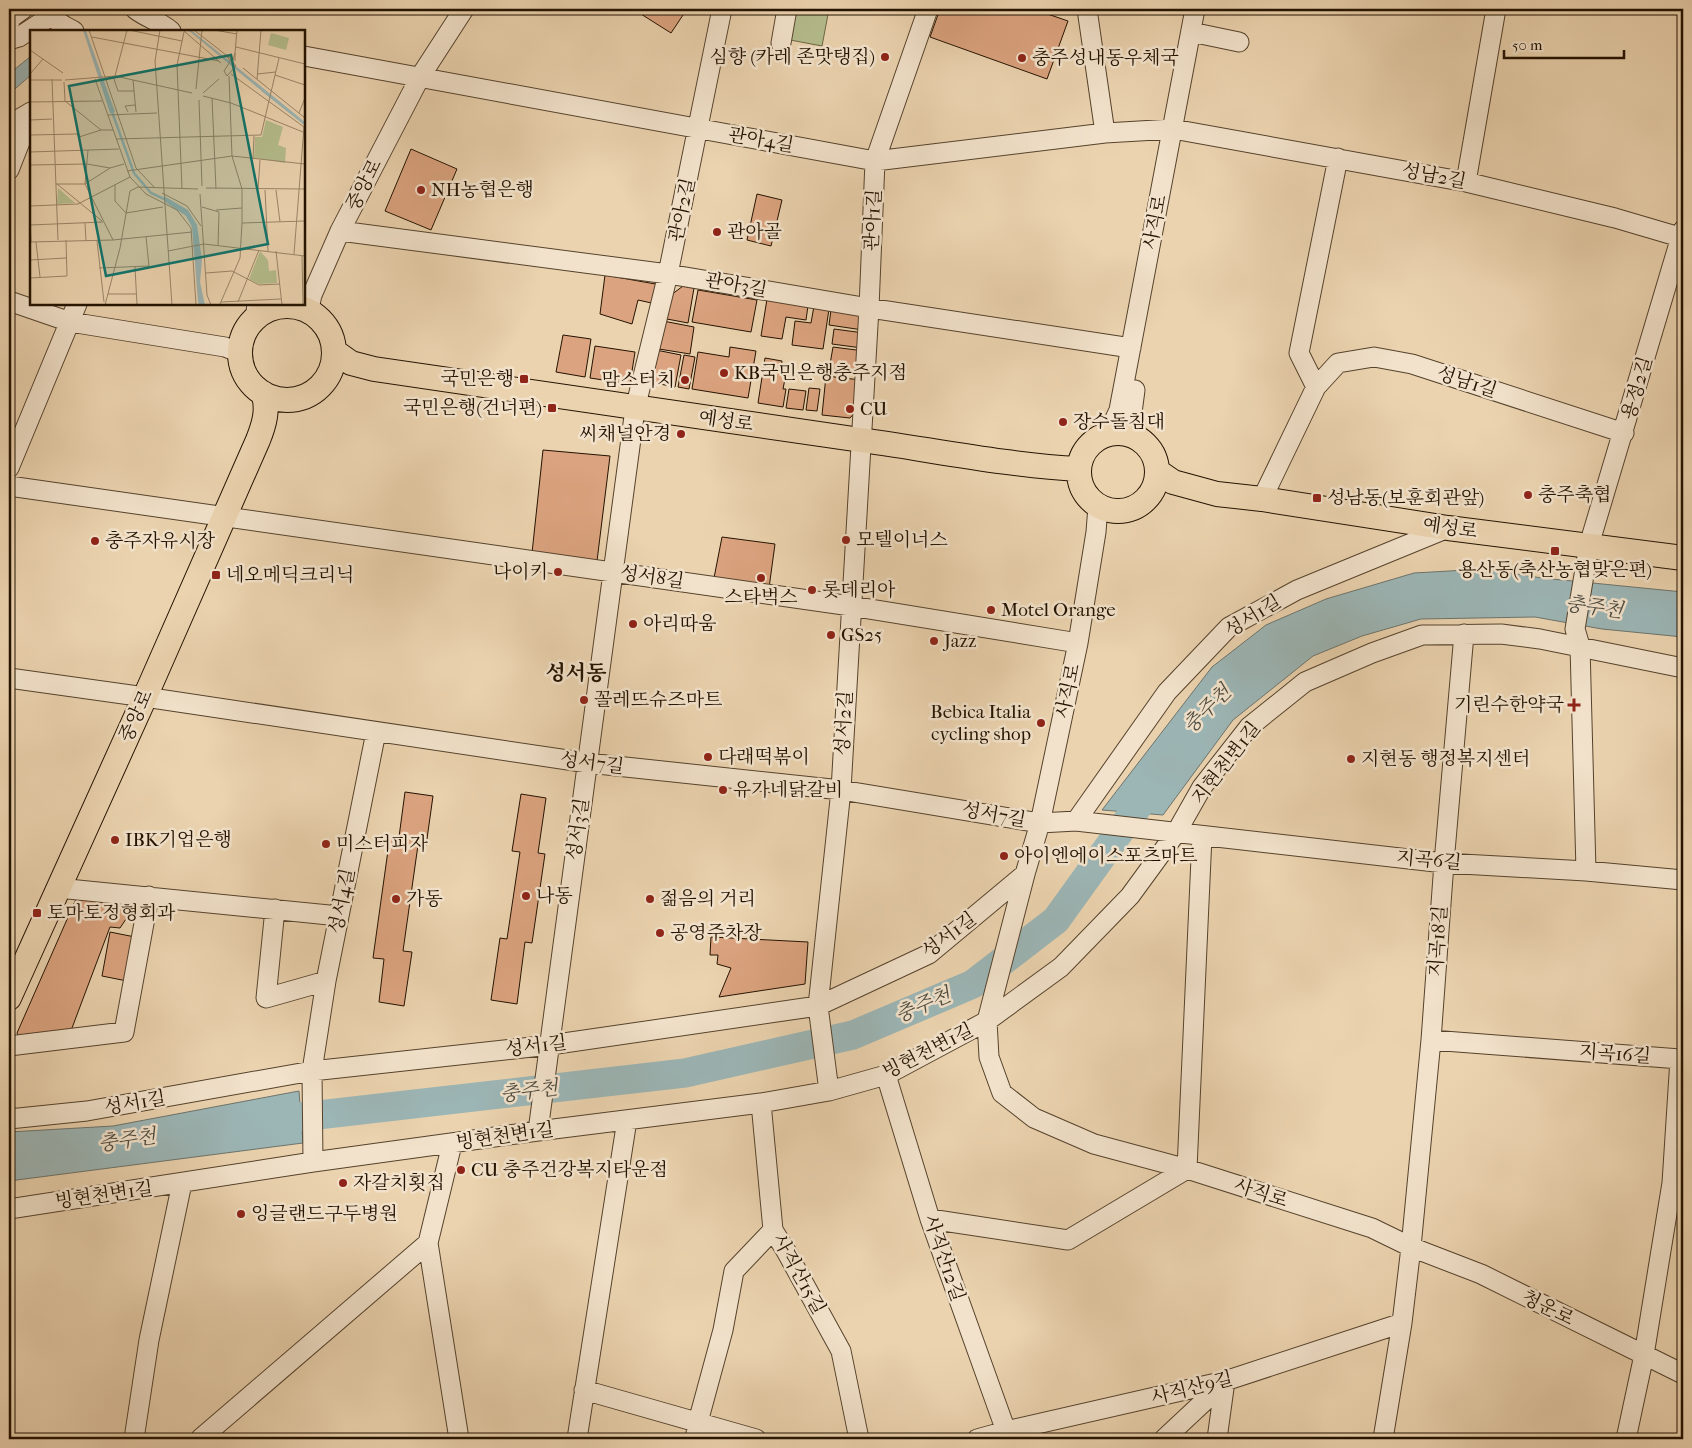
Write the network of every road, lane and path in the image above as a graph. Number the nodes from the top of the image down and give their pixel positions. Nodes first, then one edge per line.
1 (23, 9) edge
2 (168, 9) edge
3 (464, 9) edge
4 (722, 9) edge
5 (787, 9) edge
6 (928, 9) edge
7 (1087, 9) edge
8 (1195, 9) edge
9 (1208, 9) edge
10 (1496, 9) edge
11 (138, 11) edge
12 (59, 20) edge
13 (9, 23) edge
14 (35, 30) edge
15 (169, 30) edge
16 (170, 30) edge
17 (30, 32) edge
18 (1197, 33) junction
19 (9, 40) edge
20 (1239, 42) dead end
21 (781, 43) dead end
22 (305, 56) edge
23 (420, 77) junction
24 (30, 114) edge
25 (30, 116) edge
26 (9, 125) edge
27 (699, 129) junction
28 (1178, 130) junction
29 (1105, 133) junction
30 (1338, 158) junction
31 (875, 161) junction
32 (9, 170) edge
33 (1466, 182) junction
34 (340, 232) junction
35 (1682, 235) edge
36 (668, 274) junction
37 (305, 289) edge
38 (9, 301) edge
39 (77, 305) edge
40 (295, 305) edge
41 (869, 308) junction
42 (256, 312) edge
43 (70, 322) junction
44 (236, 348) junction
45 (1131, 348) junction
46 (334, 351) junction
47 (374, 369) junction
48 (328, 376) junction
49 (1316, 387) junction
50 (263, 394) junction
51 (292, 400) junction
52 (635, 409) junction
53 (261, 432) junction
54 (1624, 433) junction
55 (1119, 434) junction
56 (861, 440) junction
57 (9, 468) edge
58 (1079, 469) junction
59 (1157, 471) junction
60 (9, 486) edge
61 (1217, 494) junction
62 (1147, 498) junction
63 (1262, 499) junction
64 (1098, 506) junction
65 (224, 518) junction
66 (1448, 528) junction
67 (1589, 546) junction
68 (1683, 558) edge
69 (614, 572) junction
70 (850, 606) junction
71 (1464, 634) junction
72 (1578, 637) junction
73 (1078, 643) junction
74 (1683, 668) edge
75 (9, 678) edge
76 (145, 697) junction
77 (376, 732) junction
78 (588, 763) junction
79 (841, 790) junction
80 (1076, 821) junction
81 (1040, 823) junction
82 (1176, 833) junction
83 (1202, 836) junction
84 (1444, 863) junction
85 (1586, 871) junction
86 (1024, 874) junction
87 (1683, 880) edge
88 (58, 888) junction
89 (149, 896) junction
90 (275, 909) junction
91 (339, 916) junction
92 (326, 981) junction
93 (9, 998) edge
94 (818, 1006) junction
95 (987, 1021) junction
96 (1431, 1040) junction
97 (550, 1045) junction
98 (9, 1046) edge
99 (312, 1071) junction
100 (886, 1075) junction
101 (829, 1091) junction
102 (761, 1103) junction
103 (9, 1118) edge
104 (627, 1120) junction
105 (538, 1131) junction
106 (452, 1144) junction
107 (313, 1162) junction
108 (1187, 1169) junction
109 (182, 1183) junction
110 (1678, 1183) edge
111 (9, 1209) edge
112 (930, 1219) junction
113 (773, 1230) junction
114 (428, 1243) junction
115 (1411, 1247) junction
116 (1402, 1323) junction
117 (1644, 1356) junction
118 (1683, 1374) edge
119 (1225, 1381) junction
120 (584, 1390) junction
121 (697, 1430) edge
122 (1006, 1435) edge
123 (134, 1439) edge
124 (200, 1439) edge
125 (459, 1439) edge
126 (576, 1439) edge
127 (756, 1439) edge
128 (859, 1439) edge
129 (977, 1439) edge
130 (1164, 1439) edge
131 (1217, 1439) edge
132 (1383, 1439) edge
133 (1626, 1439) edge

1 - 13 street
2 - 16 street
3 - 23 street, 중앙로
4 - 27 street, 관아2길
5 - 21 street
6 - 31 street, 관아1길
7 - 29 street
8 - 18 street, 사직로
9 - 18 street, 사직로
10 - 33 street
11 - 15 street
12 - 14 street
17 - 19 street
18 - 20 street
18 - 28 street, 사직로
22 - 23 street
23 - 27 street, 관아4길
23 - 34 street, 중앙로
24 - 26 street
25 - 32 street
27 - 31 street, 관아4길
27 - 36 street, 관아2길
28 - 29 street, 관아4길
28 - 30 street, 성남2길
28 - 45 street, 사직로
28 - 55 street, 사직로
29 - 31 street, 관아4길
30 - 33 street, 성남2길
30 - 49 street
31 - 41 street, 관아1길
33 - 35 street, 성남2길
34 - 36 street, 관아3길
34 - 37 street, 중앙로
35 - 54 street, 용정2길
36 - 41 street, 관아3길
36 - 52 street, 관아2길
38 - 43 street
39 - 43 street
40 - 42 main road
40 - 46 main road
41 - 45 street, 관아3길
41 - 56 street, 관아1길
42 - 44 main road
43 - 44 street
43 - 57 street
44 - 50 main road
45 - 55 street, 사직로
46 - 47 main road, 예성로
46 - 48 main road
47 - 48 main road, 예성로
47 - 52 main road, 예성로
48 - 51 main road
49 - 54 street, 성남1길
49 - 63 street, 성남1길
50 - 51 main road
50 - 53 main road, 중앙로
51 - 53 main road, 중앙로
52 - 56 main road, 예성로
52 - 69 street, 성서3길
53 - 65 main road, 중앙로
54 - 67 street, 용정2길
55 - 58 main road
55 - 59 main road
56 - 58 main road, 예성로
56 - 70 street, 성서2길
58 - 64 main road
59 - 61 main road
59 - 62 main road
60 - 65 street, 성서8길
61 - 62 main road
61 - 63 main road, 예성로
62 - 64 main road
63 - 66 main road, 예성로
64 - 73 street, 사직로
65 - 69 street, 성서8길
65 - 76 main road, 중앙로
66 - 67 main road, 예성로
66 - 80 street, 성서1길
67 - 68 main road, 예성로
67 - 72 street, 용정2길
69 - 70 street, 성서8길
69 - 78 street, 성서3길
70 - 73 street, 성서8길
70 - 79 street, 성서2길
71 - 72 street, 지현천변1길
71 - 82 street, 지현천변1길
71 - 84 street, 지곡18길
72 - 74 street, 지현천변1길
72 - 85 street, 용정2길
73 - 81 street, 사직로
75 - 76 street, 성서7길
76 - 77 street, 성서7길
76 - 88 main road, 중앙로
77 - 78 street, 성서7길
77 - 91 street, 성서4길
78 - 79 street, 성서7길
78 - 97 street, 성서3길
79 - 81 street, 성서7길
79 - 94 street, 성서2길
80 - 81 street, 성서7길
80 - 82 street, 지곡6길
81 - 86 street, 사직로
82 - 83 street, 지곡6길
82 - 95 street, 지현천변1길
83 - 84 street, 지곡6길
83 - 108 street
84 - 85 street, 지곡6길
84 - 96 street, 지곡18길
85 - 87 street, 지곡6길
86 - 94 street, 성서1길
86 - 95 street, 사직로
88 - 89 street
88 - 93 main road, 중앙로
89 - 90 street
89 - 98 street
90 - 91 street
90 - 92 street
91 - 92 street, 성서4길
92 - 99 street, 성서4길
94 - 97 street, 성서1길
94 - 101 street, 성서2길
95 - 100 street, 빙현천변1길
95 - 108 street, 사직로
96 - 110 street, 지곡16길
96 - 115 street, 지곡18길
97 - 99 street, 성서1길
97 - 105 street, 성서3길
99 - 103 street, 성서1길
99 - 107 street, 성서4길
100 - 101 street, 빙현천변1길
100 - 112 street, 사직산12길
101 - 102 street, 빙현천변1길
102 - 104 street, 빙현천변1길
102 - 113 street, 사직산15길
104 - 105 street, 빙현천변1길
104 - 120 street
105 - 106 street, 빙현천변1길
106 - 107 street, 빙현천변1길
106 - 114 street
107 - 109 street, 빙현천변1길
108 - 112 street
108 - 115 street, 사직로
109 - 111 street, 빙현천변1길
109 - 123 street
110 - 117 street, 지곡16길
112 - 122 street, 사직산12길
113 - 121 street
113 - 128 street, 사직산15길
114 - 124 street
114 - 125 street
115 - 116 street
115 - 117 street, 청운로
116 - 119 street, 사직산9길
116 - 132 street
117 - 118 street, 청운로
117 - 133 street, 지곡16길
119 - 122 street, 사직산9길
119 - 130 street
119 - 131 street
120 - 121 street
120 - 126 street
121 - 127 street
122 - 129 street, 사직산9길

